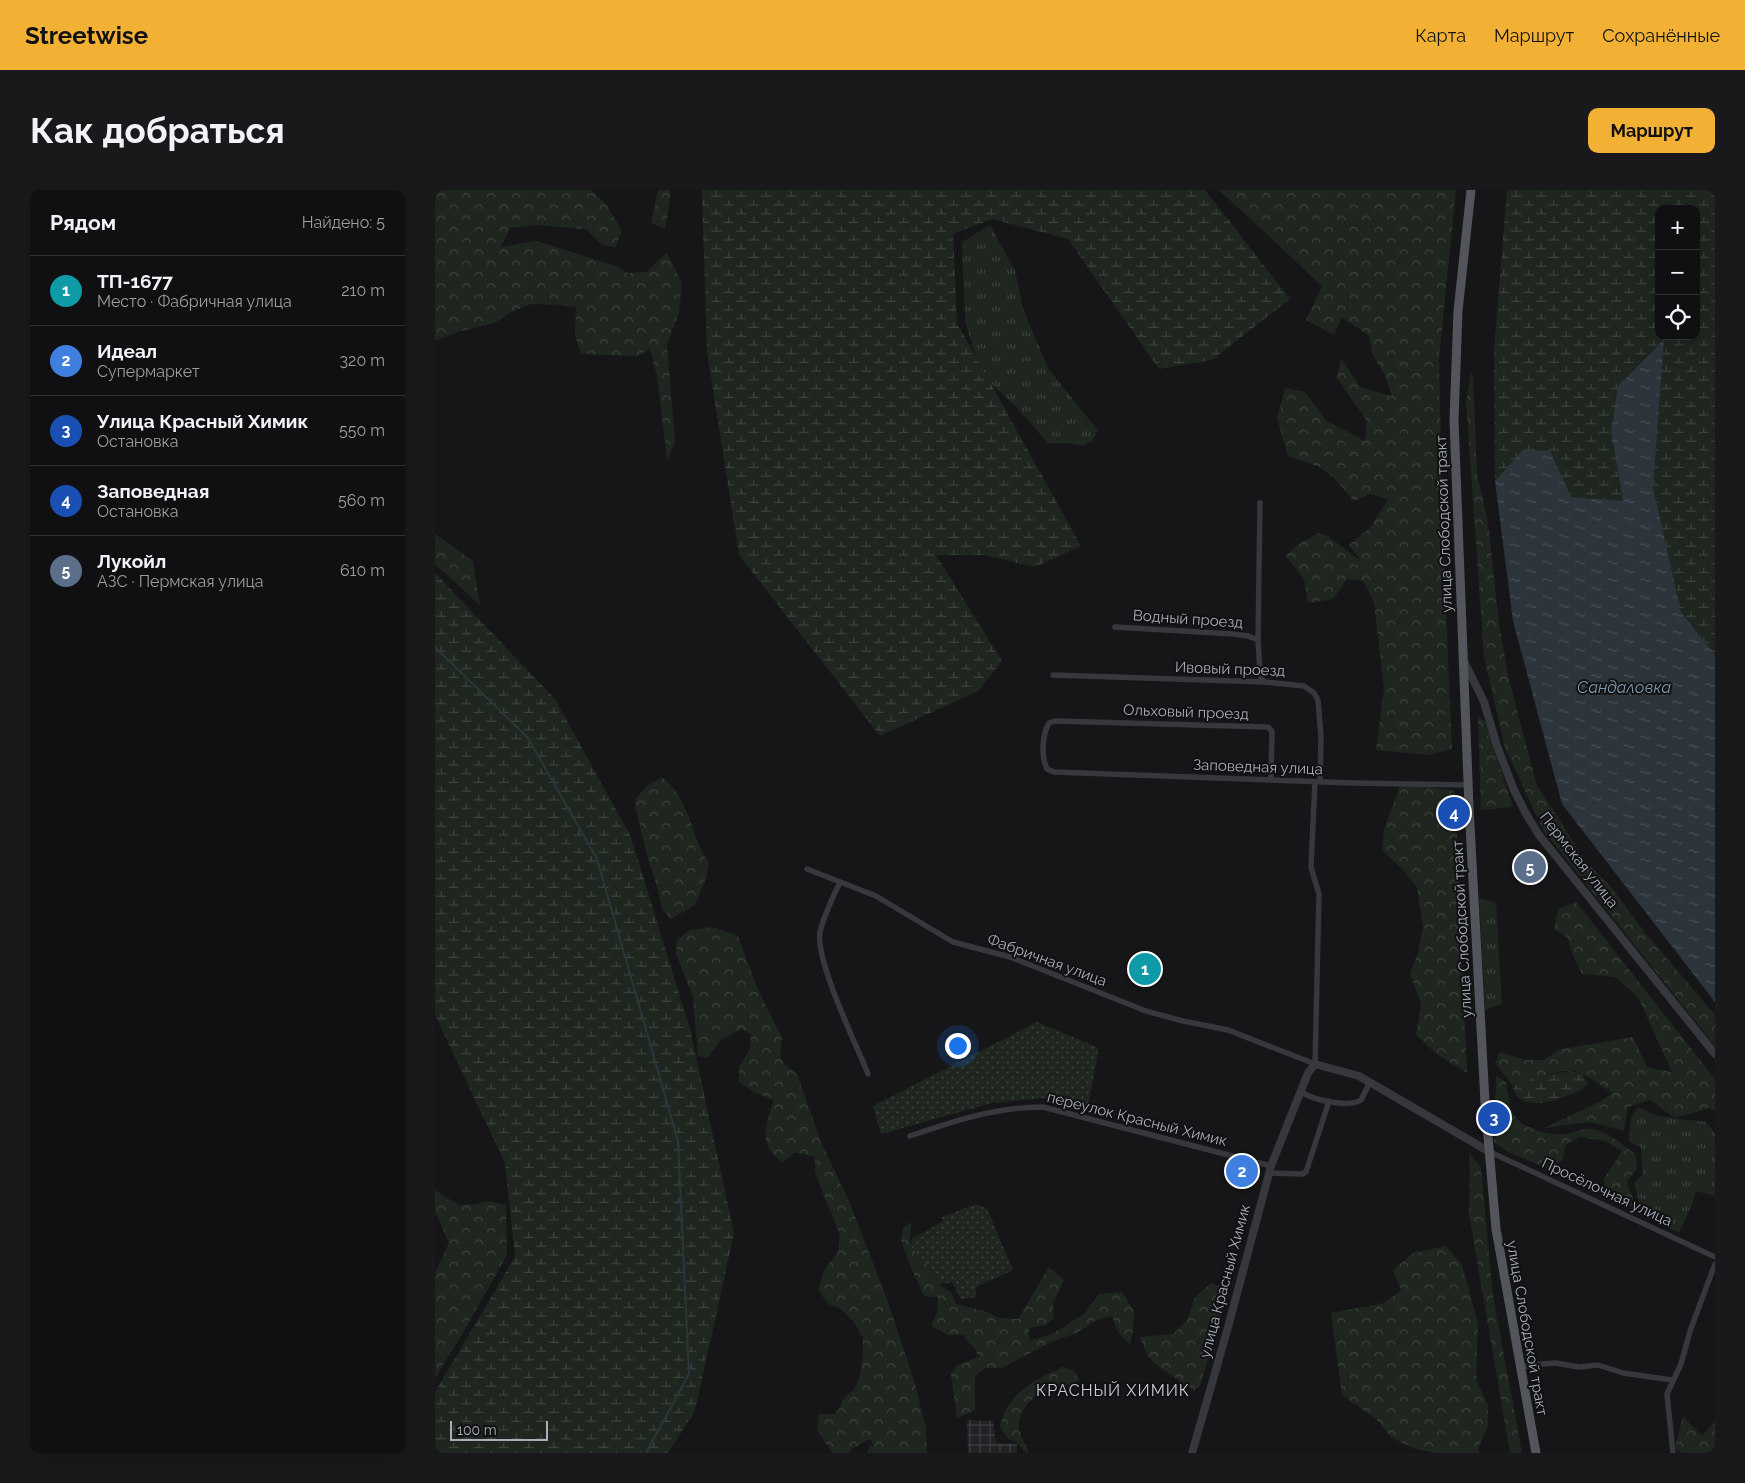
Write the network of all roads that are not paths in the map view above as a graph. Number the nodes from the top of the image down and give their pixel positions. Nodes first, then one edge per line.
1 (1471, 190) edge
2 (1260, 503) dead end
3 (1115, 627) dead end
4 (1258, 640) junction
5 (1463, 659) junction
6 (1053, 675) dead end
7 (1265, 682) junction
8 (1047, 769) joint
9 (1271, 780) junction
10 (1317, 782) junction
11 (1468, 785) junction
12 (807, 869) dead end
13 (840, 882) junction
14 (1715, 1054) edge
15 (1315, 1064) junction
16 (868, 1074) dead end
17 (1370, 1082) junction
18 (1301, 1091) junction
19 (1329, 1101) junction
20 (910, 1136) dead end
21 (1488, 1151) junction
22 (1270, 1169) junction
23 (1715, 1256) edge
24 (1715, 1264) edge
25 (1519, 1368) junction
26 (1672, 1380) junction
27 (1192, 1453) edge
28 (1536, 1453) edge
29 (1673, 1453) edge

1 - 5 main road, улица Слободской тракт
2 - 4 street
3 - 4 street, Водный проезд
4 - 7 street
5 - 11 main road, улица Слободской тракт
5 - 14 street, Пермская улица
6 - 7 street, Ивовый проезд
7 - 10 street, Ивовый проезд
8 - 9 street, Заповедная улица
8 - 9 street, Ольховый проезд
9 - 10 street, Заповедная улица
10 - 11 street, Заповедная улица
10 - 15 street
11 - 21 main road, улица Слободской тракт
12 - 13 street, Фабричная улица
13 - 15 street, Фабричная улица
13 - 16 street
15 - 17 street
15 - 18 street, улица Красный Химик
17 - 19 street
17 - 21 street
18 - 19 street
18 - 22 street, улица Красный Химик
19 - 22 street, переулок Красный Химик
20 - 22 street, переулок Красный Химик
21 - 23 street, Просёлочная улица
21 - 25 main road, улица Слободской тракт
22 - 27 street, улица Красный Химик
24 - 26 street
25 - 26 street
25 - 28 main road, улица Слободской тракт
26 - 29 street

